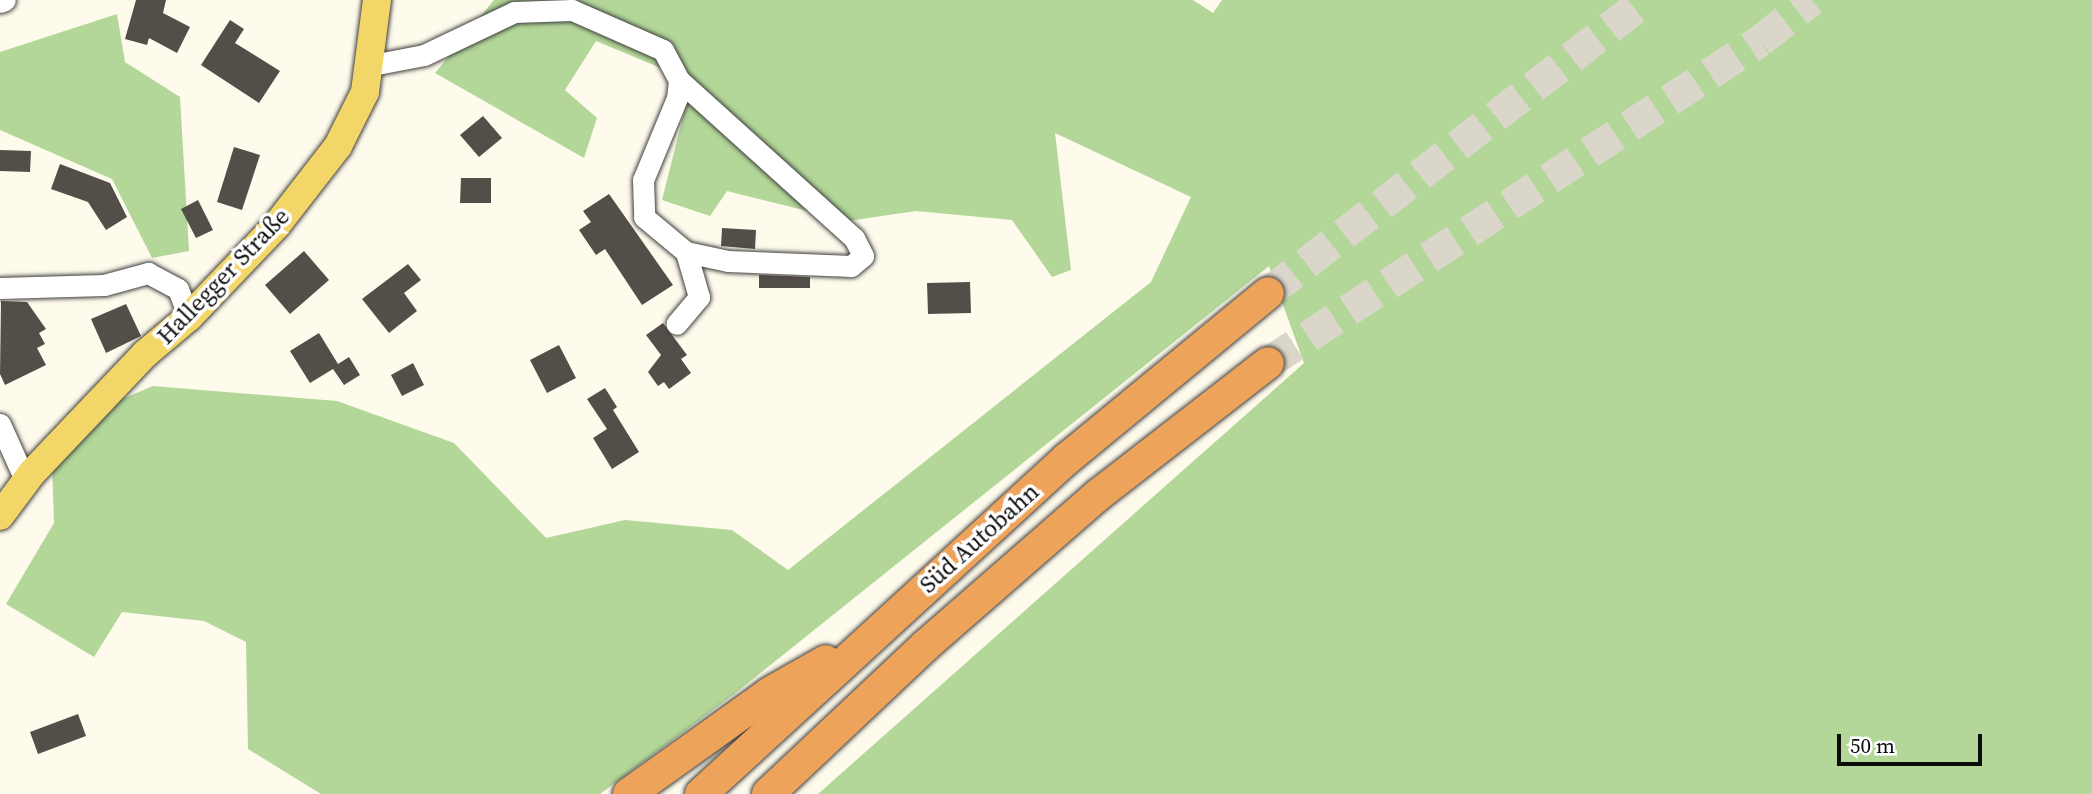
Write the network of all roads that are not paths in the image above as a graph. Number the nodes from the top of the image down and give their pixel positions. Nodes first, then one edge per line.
1 (5, 0) edge
2 (377, 0) edge
3 (0, 2) edge
4 (372, 65) junction
5 (679, 80) junction
6 (686, 252) junction
7 (0, 288) edge
8 (1268, 293) tunnel mouth
9 (189, 317) junction
10 (676, 324) dead end
11 (1268, 363) tunnel mouth
12 (0, 424) edge
13 (0, 461) edge
14 (21, 487) junction
15 (0, 516) edge
16 (870, 636) junction
17 (629, 794) edge
18 (701, 794) edge
19 (768, 794) edge

1 - 3 street
2 - 4 main road, Hallegger Straße
4 - 5 street
4 - 9 main road, Hallegger Straße
5 - 6 street
5 - 6 street
6 - 10 street
7 - 9 street
8 - 16 highway, Süd Autobahn
9 - 14 main road, Hallegger Straße
11 - 19 highway, Süd Autobahn
12 - 14 street
13 - 14 street
14 - 15 main road, Hallegger Straße
16 - 17 highway
16 - 18 highway, Süd Autobahn

